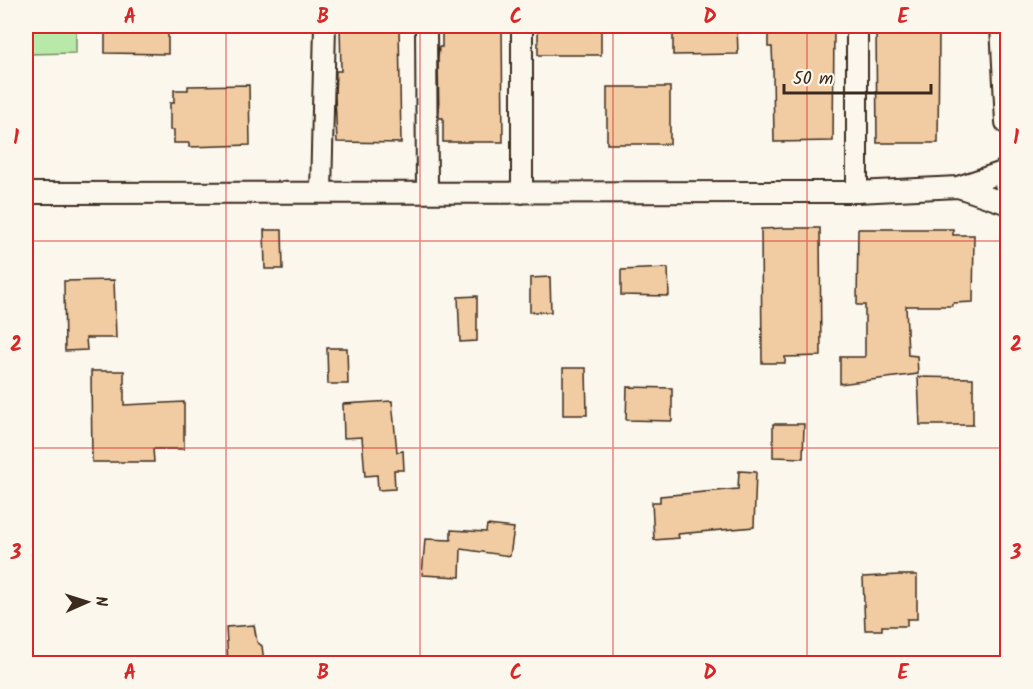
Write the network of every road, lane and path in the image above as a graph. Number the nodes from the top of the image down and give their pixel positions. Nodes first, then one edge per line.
1 (324, 26) edge
2 (426, 26) edge
3 (522, 26) edge
4 (856, 26) edge
5 (1003, 26) edge
6 (1008, 122) edge
7 (1007, 176) edge
8 (958, 187) junction
9 (321, 192) junction
10 (427, 192) junction
11 (857, 192) junction
12 (26, 193) edge
13 (522, 193) junction
14 (1008, 204) edge

1 - 9 street
2 - 10 street
3 - 13 street
4 - 11 street
5 - 6 street
7 - 8 street
8 - 11 street
8 - 14 street
9 - 10 street
9 - 12 street
10 - 13 street
11 - 13 street

